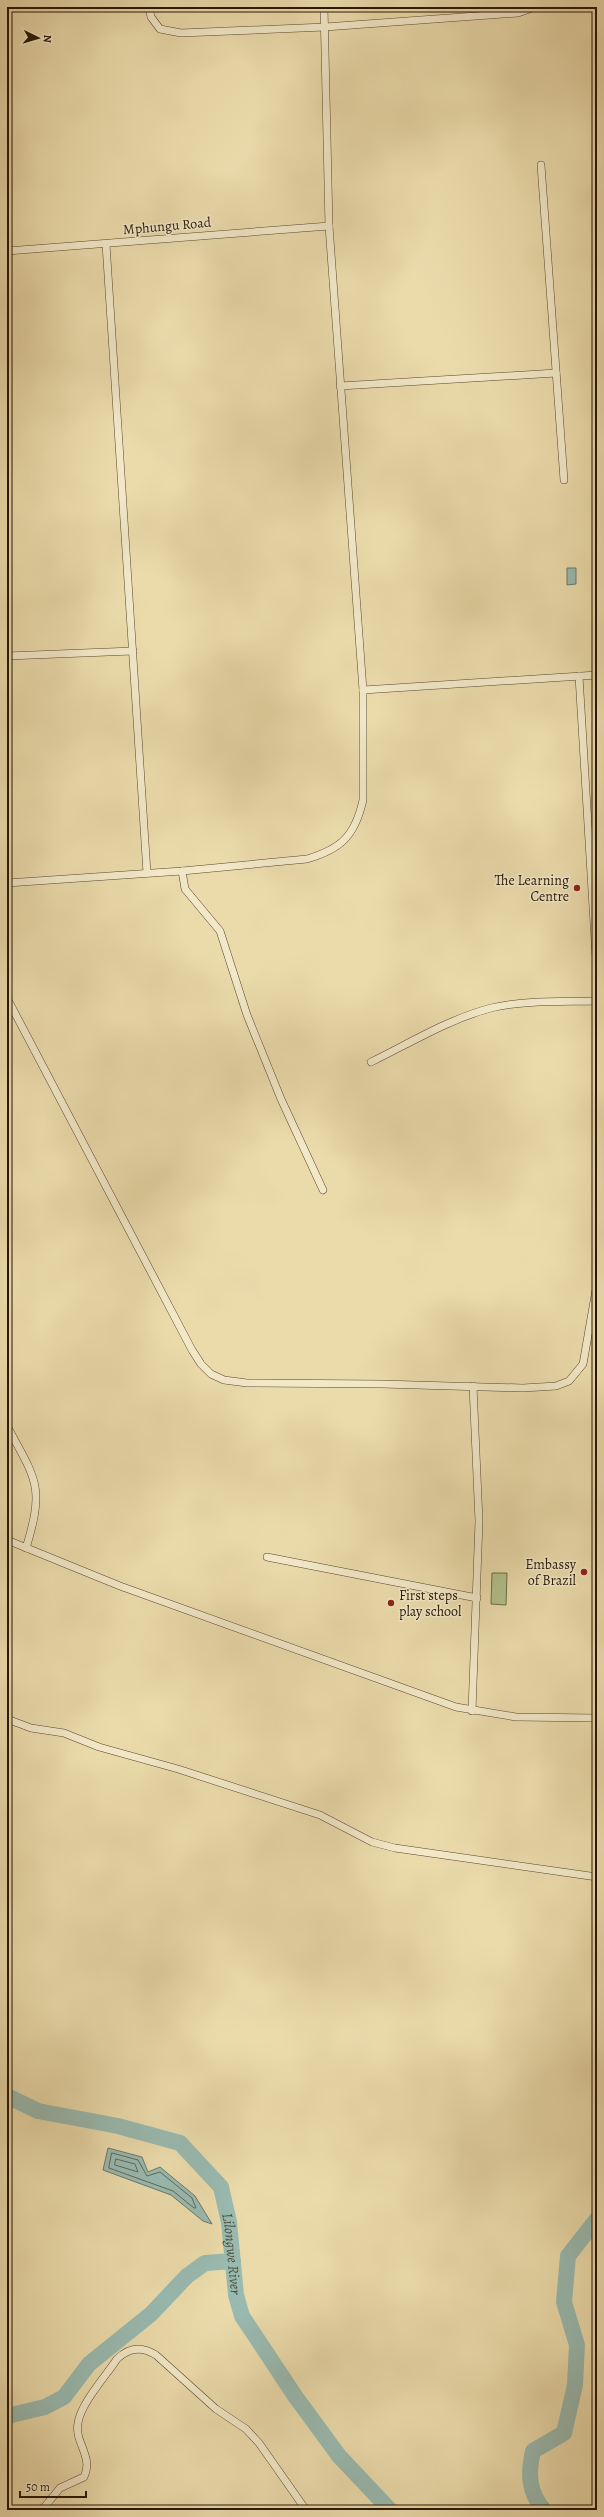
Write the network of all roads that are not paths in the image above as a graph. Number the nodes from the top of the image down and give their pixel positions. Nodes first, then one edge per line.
1 (149, 7) edge
2 (324, 7) edge
3 (535, 7) edge
4 (325, 27) junction
5 (541, 165) dead end
6 (329, 226) junction
7 (106, 244) junction
8 (7, 251) edge
9 (556, 373) junction
10 (340, 386) junction
11 (564, 480) dead end
12 (134, 651) junction
13 (7, 656) edge
14 (597, 675) edge
15 (579, 676) junction
16 (363, 690) junction
17 (182, 871) junction
18 (147, 873) junction
19 (7, 883) edge
20 (597, 973) edge
21 (7, 998) edge
22 (597, 1001) edge
23 (371, 1062) dead end
24 (323, 1190) dead end
25 (597, 1284) edge
26 (473, 1386) junction
27 (7, 1426) edge
28 (7, 1540) edge
29 (26, 1548) junction
30 (267, 1557) dead end
31 (477, 1598) junction
32 (472, 1711) junction
33 (597, 1718) edge
34 (7, 1719) edge
35 (597, 1877) edge
36 (42, 2510) edge
37 (306, 2510) edge

1 - 4 street
2 - 4 street
3 - 4 street
4 - 6 street
5 - 9 street
6 - 7 street, Mphungu Road
6 - 10 street
7 - 8 street, Mphungu Road
7 - 12 street
9 - 10 street
9 - 11 street
10 - 16 street
12 - 13 street
12 - 18 street
14 - 15 street
15 - 16 street
15 - 20 street
16 - 17 street
17 - 18 street
17 - 24 street
18 - 19 street
21 - 26 street
22 - 23 street
25 - 26 street
26 - 31 street
27 - 29 street
28 - 29 street
29 - 32 street
30 - 31 street
31 - 32 street
32 - 33 street
34 - 35 street
36 - 37 street

